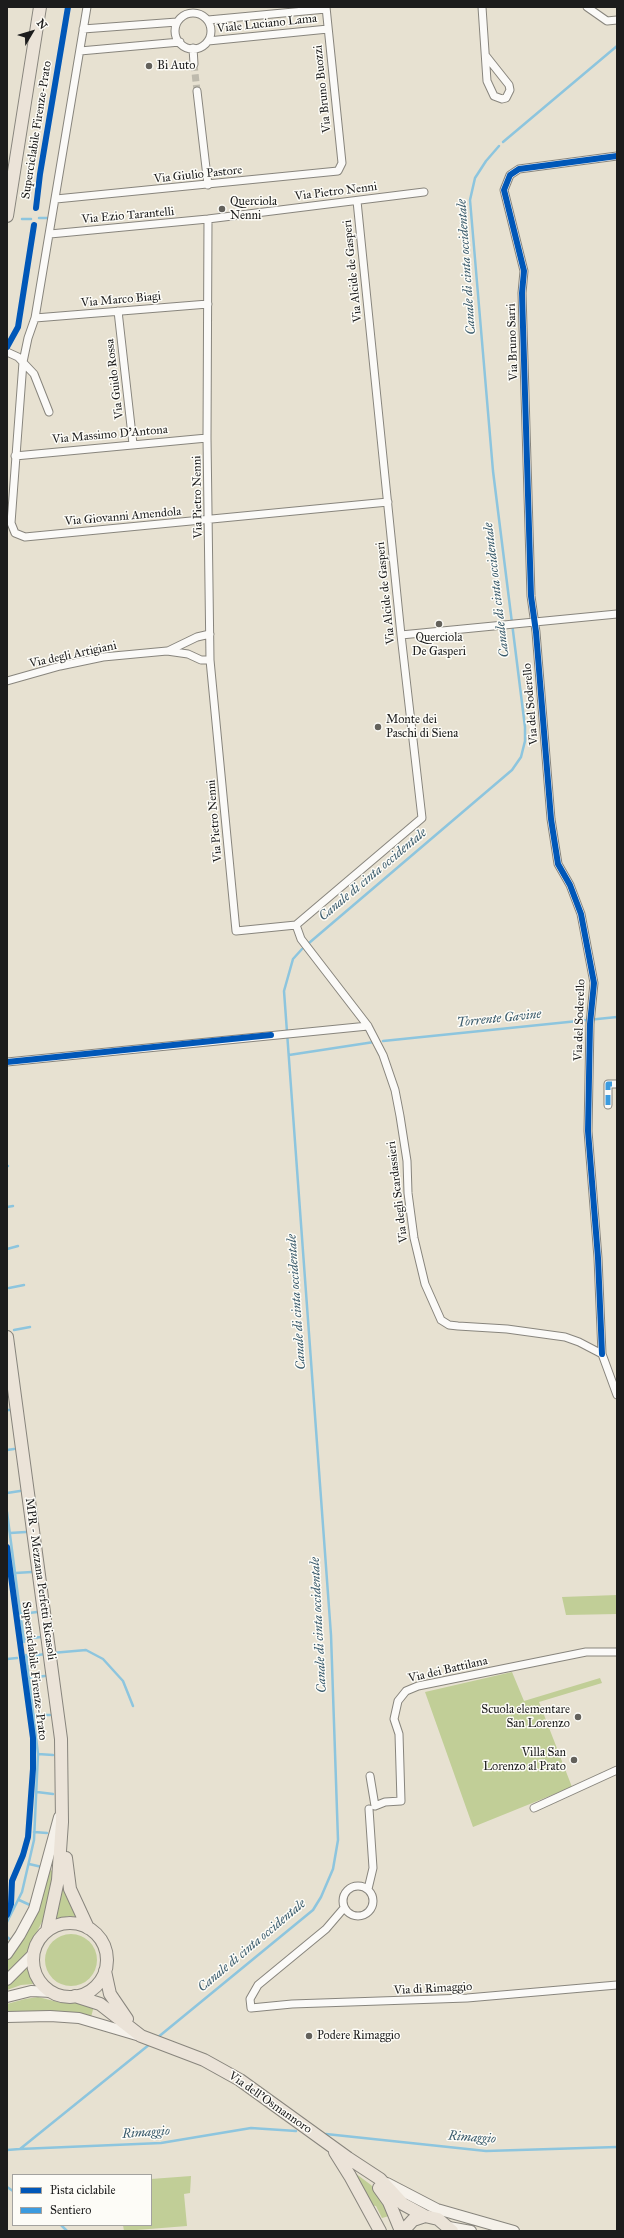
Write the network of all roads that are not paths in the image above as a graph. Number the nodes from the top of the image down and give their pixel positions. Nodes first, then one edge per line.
1 (40, 7) edge
2 (87, 7) edge
3 (482, 7) edge
4 (587, 7) edge
5 (326, 8) edge
6 (192, 10) edge
7 (208, 20) junction
8 (617, 20) edge
9 (178, 22) junction
10 (83, 29) junction
11 (328, 29) junction
12 (208, 41) junction
13 (180, 42) junction
14 (193, 48) junction
15 (80, 51) junction
16 (486, 56) junction
17 (194, 64) tunnel mouth
18 (197, 91) tunnel mouth
19 (617, 156) edge
20 (341, 168) joint
21 (208, 185) junction
22 (424, 192) dead end
23 (56, 199) junction
24 (357, 201) junction
25 (7, 216) edge
26 (208, 219) junction
27 (50, 234) junction
28 (208, 304) junction
29 (118, 311) junction
30 (35, 318) junction
31 (7, 352) edge
32 (23, 362) junction
33 (49, 412) dead end
34 (207, 438) junction
35 (134, 444) junction
36 (15, 456) junction
37 (388, 502) junction
38 (209, 520) junction
39 (617, 614) edge
40 (535, 621) junction
41 (210, 634) junction
42 (401, 635) junction
43 (167, 651) junction
44 (210, 660) junction
45 (7, 682) edge
46 (296, 925) junction
47 (368, 1026) junction
48 (7, 1062) edge
49 (617, 1084) edge
50 (608, 1105) dead end
51 (7, 1337) edge
52 (602, 1354) junction
53 (617, 1395) edge
54 (617, 1652) edge
55 (617, 1770) edge
56 (370, 1776) dead end
57 (62, 1807) junction
58 (534, 1808) dead end
59 (369, 1809) dead end
60 (62, 1822) junction
61 (368, 1889) junction
62 (344, 1908) junction
63 (88, 1928) junction
64 (47, 1932) junction
65 (34, 1953) junction
66 (7, 1954) edge
67 (105, 1971) junction
68 (7, 1980) edge
69 (617, 1984) edge
70 (52, 1992) junction
71 (75, 1996) junction
72 (7, 1997) edge
73 (7, 2017) edge
74 (143, 2036) junction
75 (327, 2143) junction
76 (348, 2158) junction
77 (380, 2179) junction
78 (425, 2216) junction
79 (450, 2229) edge
80 (380, 2231) edge
81 (402, 2231) edge
82 (471, 2231) edge
83 (514, 2231) edge

1 - 25 main road
2 - 10 street
3 - 16 street
4 - 8 street
5 - 7 street, Viale Luciano Lama
5 - 11 street, Via Bruno Buozzi
6 - 7 street, Viale Luciano Lama
6 - 9 street, Viale Luciano Lama
7 - 12 street, Viale Luciano Lama
9 - 10 street, Viale Luciano Lama
9 - 13 street
10 - 15 street
11 - 12 street, Viale Luciano Lama
11 - 20 street, Via Bruno Buozzi
12 - 14 street, Viale Luciano Lama
13 - 14 street
13 - 15 street
14 - 17 street
15 - 23 street
16 - 16 street
18 - 21 street
19 - 40 street, Via Bruno Sarri
20 - 21 street, Via Giulio Pastore
21 - 23 street, Via Giulio Pastore
22 - 24 street, Via Pietro Nenni
23 - 27 street
24 - 26 street, Via Pietro Nenni
24 - 37 street, Via Alcide de Gasperi
26 - 27 street, Via Ezio Tarantelli
26 - 28 street, Via Pietro Nenni
27 - 30 street
28 - 29 street, Via Marco Biagi
28 - 34 street, Via Pietro Nenni
29 - 30 street, Via Marco Biagi
29 - 35 street, Via Guido Rossa
30 - 32 street
31 - 32 street
32 - 33 street
32 - 36 street
34 - 35 street, Via Massimo D'Antona
34 - 38 street, Via Pietro Nenni
35 - 36 street, Via Massimo D'Antona
36 - 38 street, Via Giovanni Amendola
37 - 38 street, Via Giovanni Amendola
37 - 42 street, Via Alcide de Gasperi
38 - 41 street, Via Pietro Nenni
39 - 40 street
40 - 42 street
40 - 52 street, Via del Soderello
41 - 43 street, Via degli Artigiani
41 - 44 street, Via Pietro Nenni
42 - 46 street, Via Alcide de Gasperi
43 - 44 street, Via degli Artigiani
43 - 45 street, Via degli Artigiani
44 - 46 street, Via Pietro Nenni
46 - 47 street, Via degli Scardassieri
47 - 48 street
47 - 52 street, Via degli Scardassieri
49 - 50 street
51 - 57 main road, MPR - Mezzana Perfetti Ricasoli
52 - 53 street
54 - 56 street, Via dei Battilana
55 - 58 street
57 - 60 main road, MPR - Mezzana Perfetti Ricasoli
57 - 66 main road
59 - 61 street
60 - 63 main road, MPR - Mezzana Perfetti Ricasoli
60 - 64 main road, MPR - Mezzana Perfetti Ricasoli
61 - 62 street
61 - 62 street
62 - 69 street, Via di Rimaggio
63 - 64 main road
63 - 67 main road, Via dell'Osmannoro
64 - 65 main road
65 - 68 main road
65 - 70 main road
67 - 71 main road
67 - 74 main road, Via dell'Osmannoro
70 - 71 main road, Via dell'Osmannoro
70 - 72 main road, Via dell'Osmannoro
71 - 74 main road, Via dell'Osmannoro
73 - 74 main road
74 - 75 main road, Via dell'Osmannoro
75 - 76 main road, Via dell'Osmannoro
75 - 80 main road
76 - 77 main road, Via dell'Osmannoro
76 - 81 main road, Via dell'Osmannoro
77 - 78 main road, Via dell'Osmannoro
77 - 83 main road, Via dell'Osmannoro
78 - 79 main road, Via dell'Osmannoro
78 - 81 main road, Via dell'Osmannoro
79 - 82 main road, Via dell'Osmannoro

